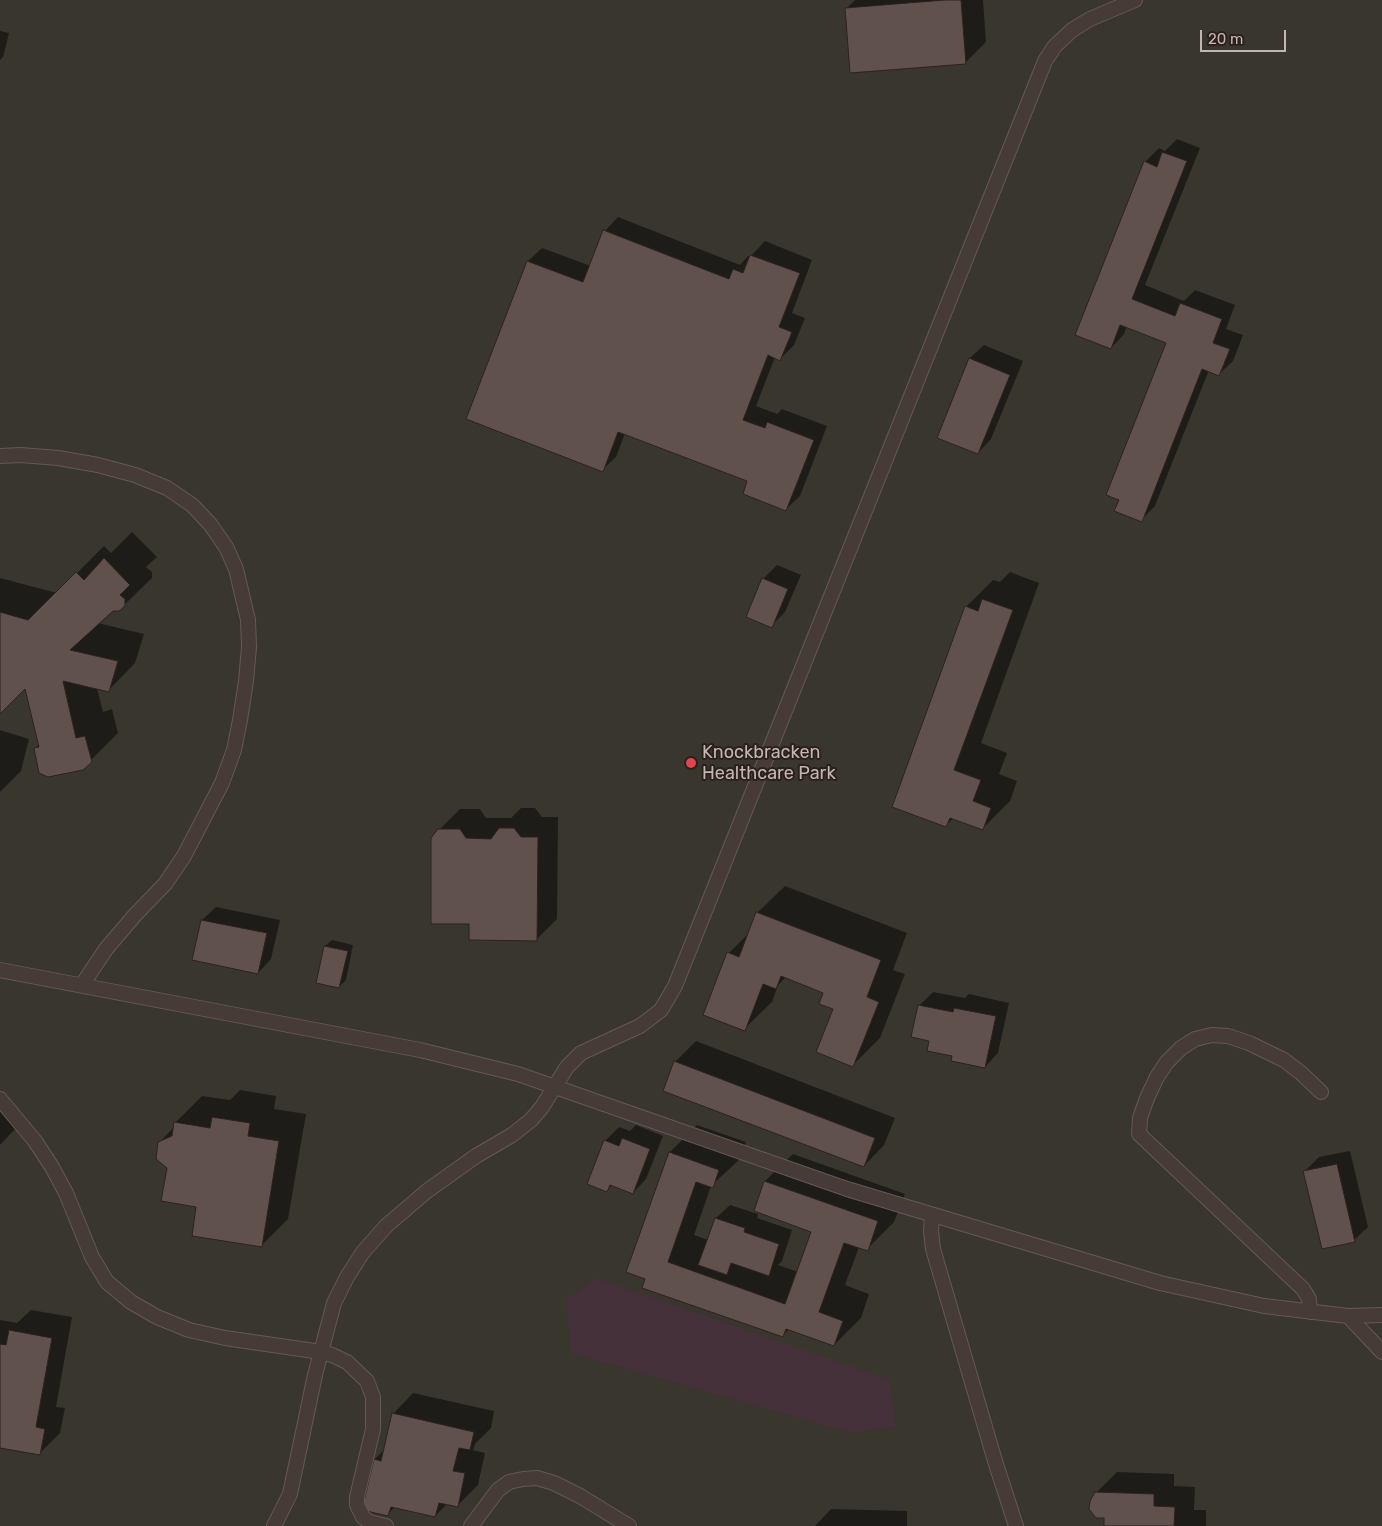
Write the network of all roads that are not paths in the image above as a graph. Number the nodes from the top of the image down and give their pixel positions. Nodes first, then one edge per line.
1 (1135, 0) edge
2 (0, 456) edge
3 (0, 970) edge
4 (82, 985) junction
5 (555, 1086) junction
6 (1322, 1092) dead end
7 (0, 1099) edge
8 (932, 1216) junction
9 (1310, 1312) junction
10 (1382, 1315) edge
11 (1348, 1316) junction
12 (321, 1352) junction
13 (1382, 1352) edge
14 (274, 1526) edge
15 (386, 1526) edge
16 (471, 1526) edge
17 (629, 1526) edge
18 (1016, 1526) edge

1 - 5 lane
2 - 4 lane
3 - 4 lane
4 - 5 lane
5 - 8 lane
5 - 12 lane
6 - 9 lane
7 - 12 lane
8 - 9 lane
8 - 18 lane
9 - 11 lane
10 - 11 lane
11 - 13 lane
12 - 14 lane
12 - 15 lane
16 - 17 lane

